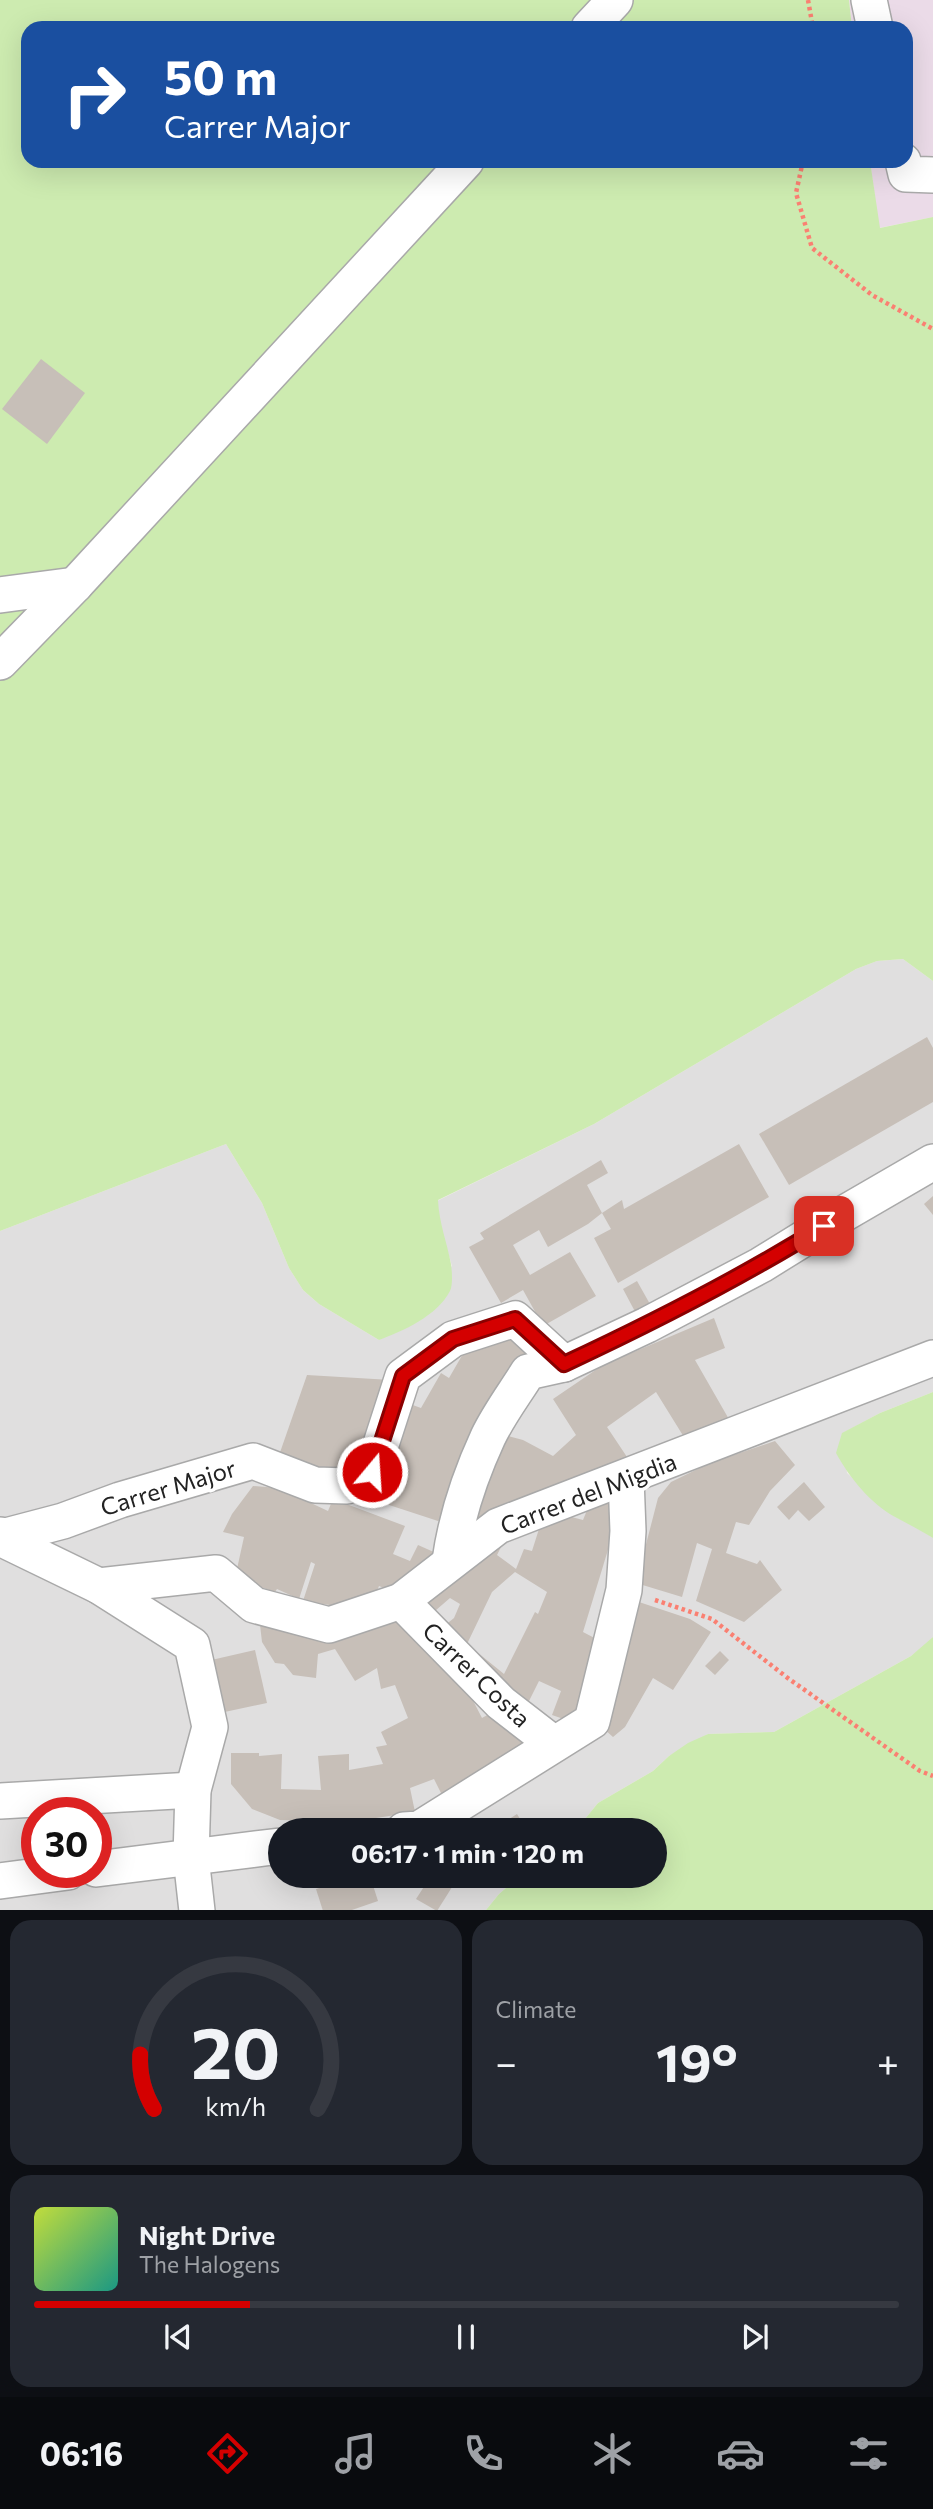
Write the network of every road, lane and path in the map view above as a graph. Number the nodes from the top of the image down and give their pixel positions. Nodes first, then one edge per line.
1 (614, 0) edge
2 (808, 0) edge
3 (869, 0) edge
4 (595, 21) edge
5 (812, 21) edge
6 (874, 21) edge
7 (460, 168) edge
8 (801, 168) edge
9 (905, 168) edge
10 (933, 175) edge
11 (933, 329) edge
12 (75, 585) junction
13 (0, 595) edge
14 (0, 662) edge
15 (933, 1162) edge
16 (933, 1358) edge
17 (564, 1364) junction
18 (626, 1478) junction
19 (0, 1536) edge
20 (450, 1560) junction
21 (99, 1586) junction
22 (624, 1590) junction
23 (401, 1601) junction
24 (554, 1744) junction
25 (933, 1776) edge
26 (193, 1790) junction
27 (0, 1801) edge
28 (436, 1818) edge
29 (268, 1847) edge
30 (191, 1857) junction
31 (112, 1867) edge
32 (21, 1878) edge
33 (0, 1881) edge
34 (197, 1910) edge

1 - 4 street
2 - 5 path
3 - 6 street
7 - 12 street
8 - 11 path
9 - 10 street
12 - 13 street
12 - 14 street
15 - 17 street
16 - 18 street, Carrer del Migdia
17 - 19 street, Carrer Major
17 - 20 street
18 - 20 street, Carrer del Migdia
18 - 22 street
19 - 21 street, Carrer Major
20 - 23 street, Carrer del Migdia
21 - 23 street, Carrer del Migdia
21 - 26 street, Carrer Major
22 - 24 street
22 - 25 path
23 - 24 street, Carrer Costa
24 - 28 street
26 - 27 street
26 - 30 street, Carrer Major
29 - 30 street
30 - 31 street
30 - 34 street, Carrer Major
32 - 33 street

